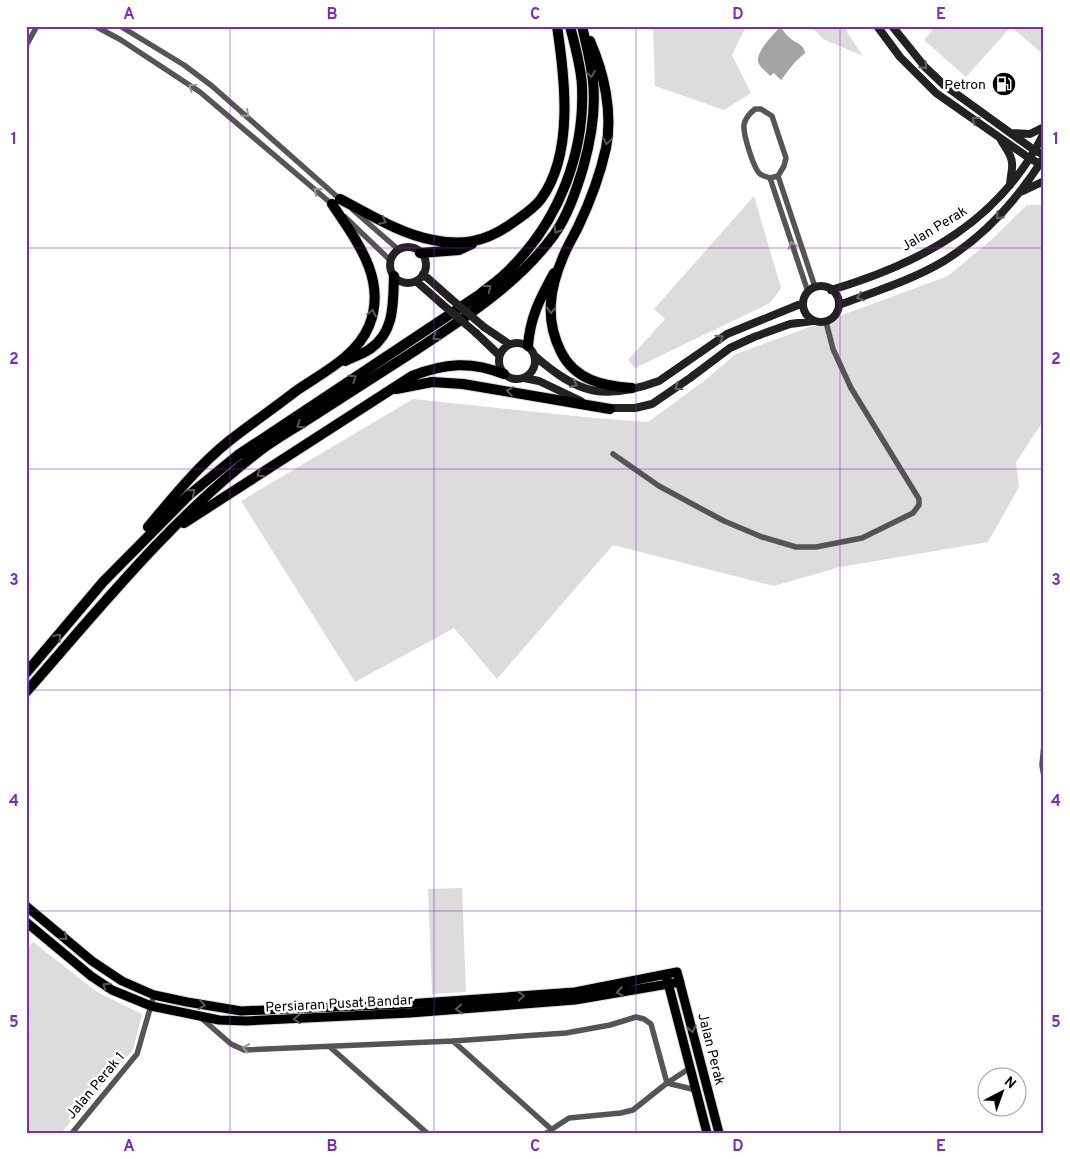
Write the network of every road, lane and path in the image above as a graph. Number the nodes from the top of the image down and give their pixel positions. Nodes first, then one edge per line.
1 (37, 26) edge
2 (94, 26) edge
3 (120, 26) edge
4 (557, 26) edge
5 (570, 26) edge
6 (582, 26) edge
7 (877, 26) edge
8 (892, 26) edge
9 (26, 46) edge
10 (1044, 127) edge
11 (1011, 133) junction
12 (1044, 133) edge
13 (998, 137) junction
14 (1034, 150) junction
15 (1029, 158) junction
16 (1043, 160) edge
17 (778, 176) junction
18 (770, 178) junction
19 (1044, 181) edge
20 (1010, 185) junction
21 (1021, 192) junction
22 (336, 202) junction
23 (477, 242) junction
24 (399, 250) junction
25 (420, 253) junction
26 (562, 257) junction
27 (390, 261) junction
28 (423, 274) junction
29 (394, 276) junction
30 (416, 281) junction
31 (815, 287) junction
32 (831, 290) junction
33 (808, 292) junction
34 (803, 303) junction
35 (839, 305) junction
36 (813, 321) junction
37 (826, 322) junction
38 (509, 344) junction
39 (528, 346) junction
40 (500, 355) junction
41 (535, 356) junction
42 (335, 365) junction
43 (504, 374) junction
44 (524, 378) junction
45 (632, 388) junction
46 (388, 391) junction
47 (610, 409) junction
48 (613, 454) dead end
49 (162, 538) junction
50 (103, 582) junction
51 (26, 674) edge
52 (26, 692) edge
53 (1044, 744) edge
54 (1044, 777) edge
55 (26, 906) edge
56 (26, 922) edge
57 (677, 972) joint
58 (666, 974) junction
59 (680, 982) junction
60 (668, 984) junction
61 (154, 994) junction
62 (151, 1006) junction
63 (199, 1016) junction
64 (453, 1041) junction
65 (330, 1047) junction
66 (690, 1068) junction
67 (706, 1080) junction
68 (667, 1084) junction
69 (697, 1094) junction
70 (549, 1131) edge
71 (72, 1133) edge
72 (427, 1133) edge
73 (706, 1133) edge
74 (719, 1133) edge

1 - 9 street
22 -> 2 street
3 -> 22 street
4 - 23 highway
50 -> 5 highway
6 -> 26 highway
6 -> 49 highway
13 -> 7 main road
8 -> 11 main road
10 - 11 main road
11 - 14 main road
12 - 14 main road, Jalan Perak
13 - 15 main road
13 - 20 main road
14 - 15 main road, Jalan Perak
14 - 16 main road
15 - 16 main road
15 - 20 main road, Jalan Perak
16 - 21 main road, Jalan Perak
17 - 18 street
17 - 18 street
17 - 31 street
33 -> 18 street
19 - 21 main road
20 - 32 main road, Jalan Perak
21 -> 35 main road, Jalan Perak
22 -> 23 highway
22 - 24 street
22 - 27 street
42 -> 22 highway
23 - 25 highway
24 - 25 main road
24 - 27 main road
25 - 28 main road
26 - 39 highway
26 -> 45 highway
27 - 29 main road
28 - 30 main road
28 - 38 main road, bridge
29 - 30 main road
29 - 42 highway
30 - 40 main road, bridge
31 - 32 main road
31 - 33 main road
32 - 35 main road
33 - 34 main road
34 - 36 main road
45 -> 34 main road
35 - 37 main road
36 - 37 main road
36 -> 47 main road
37 - 48 street
38 - 39 main road
38 - 40 main road
39 - 41 main road
40 - 43 main road
41 - 44 main road
41 -> 45 main road
42 - 50 highway
43 - 44 main road
43 - 46 highway
44 - 47 main road
47 -> 46 highway
46 -> 49 highway
49 - 52 highway
51 -> 50 highway
53 - 54 street
55 -> 61 main road, Persiaran Pusat Bandar
62 -> 56 main road, Persiaran Pusat Bandar
57 - 58 main road, Persiaran Pusat Bandar
57 - 59 main road, Jalan Perak
58 - 60 main road, Jalan Perak
61 -> 58 main road, Persiaran Pusat Bandar
59 - 60 main road, Persiaran Pusat Bandar
59 -> 67 main road, Jalan Perak
60 -> 63 main road, Persiaran Pusat Bandar
60 - 66 main road, Jalan Perak
61 - 62 street, Jalan Perak 1
62 - 63 main road, Persiaran Pusat Bandar
62 - 71 street, Jalan Perak 1
65 -> 63 street
64 - 65 street
64 - 68 street
64 - 70 street
65 - 72 street
66 - 68 street
66 - 69 main road, Jalan Perak
67 - 69 main road
67 - 74 main road, Jalan Perak
68 - 69 street
68 - 70 street
69 - 73 main road, Jalan Perak

